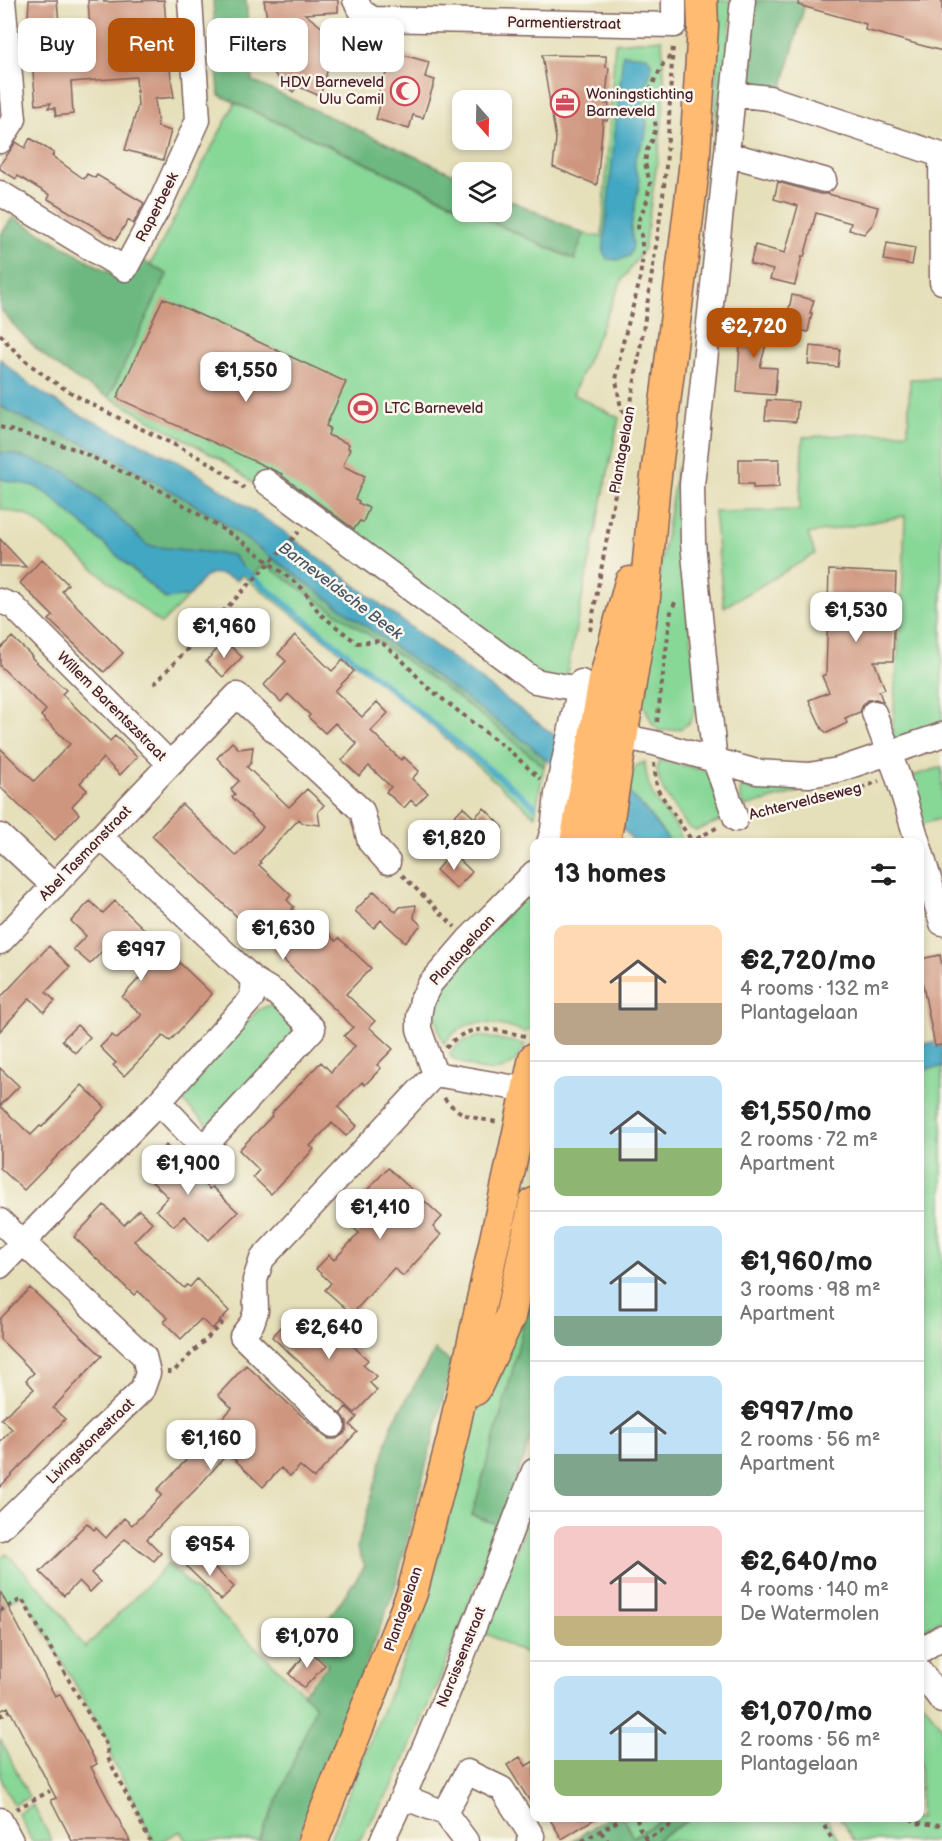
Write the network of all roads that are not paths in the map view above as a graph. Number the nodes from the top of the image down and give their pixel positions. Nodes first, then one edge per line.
1 (3, 0) edge
2 (190, 0) edge
3 (356, 0) edge
4 (674, 0) edge
5 (702, 0) edge
6 (743, 0) edge
7 (733, 94) junction
8 (0, 141) edge
9 (727, 154) junction
10 (824, 180) dead end
11 (0, 193) edge
12 (942, 282) edge
13 (265, 481) dead end
14 (0, 601) edge
15 (874, 713) dead end
16 (942, 735) edge
17 (595, 736) junction
18 (715, 761) junction
19 (170, 764) junction
20 (893, 764) junction
21 (567, 790) junction
22 (736, 819) road end
23 (607, 833) edge
24 (0, 836) edge
25 (101, 837) junction
26 (551, 838) edge
27 (574, 838) edge
28 (916, 838) edge
29 (388, 861) road end
30 (924, 862) edge
31 (530, 877) edge
32 (54, 886) junction
33 (942, 923) edge
34 (0, 942) edge
35 (254, 980) junction
36 (435, 1074) junction
37 (530, 1090) edge
38 (530, 1093) edge
39 (159, 1102) junction
40 (0, 1221) edge
41 (530, 1222) edge
42 (23, 1243) junction
43 (0, 1266) edge
44 (333, 1425) dead end
45 (452, 1439) junction
46 (530, 1481) edge
47 (0, 1528) edge
48 (942, 1637) edge
49 (924, 1648) edge
50 (924, 1676) edge
51 (942, 1701) edge
52 (404, 1797) junction
53 (446, 1813) junction
54 (5, 1816) edge
55 (11, 1841) edge
56 (313, 1841) edge
57 (382, 1841) edge
58 (466, 1841) edge
59 (529, 1841) edge

1 - 8 street
2 - 11 street, Raperbeek
3 - 4 street, Parmentierstraat
5 - 17 main road
6 - 7 street
7 - 9 street
7 - 12 street
9 - 10 street
9 - 18 street
13 - 17 street
14 - 19 street, Willem Barentszstraat
15 - 20 street
16 - 20 street, Achterveldseweg
17 - 18 street, Achterveldseweg
17 - 21 main road
17 - 23 main road
18 - 20 street, Achterveldseweg
18 - 22 street, Achterveldseweg
19 - 25 street, Abel Tasmanstraat
19 - 29 street, Willem Barentszstraat
20 - 28 street
21 - 26 street
21 - 27 main road
24 - 32 street
25 - 32 street, Abel Tasmanstraat
25 - 35 street
30 - 33 street
31 - 36 street, Plantagelaan
32 - 34 street, Abel Tasmanstraat
35 - 39 street
35 - 39 street
36 - 37 street
36 - 44 street
38 - 45 main road, Plantagelaan
39 - 42 street
40 - 42 street
41 - 45 main road, Plantagelaan
42 - 43 street
42 - 47 street, Livingstonestraat
45 - 56 main road, Plantagelaan
46 - 52 street, Narcissenstraat
48 - 49 street
50 - 51 street
52 - 53 street
52 - 57 street, Narcissenstraat
53 - 58 street
53 - 59 street
54 - 55 street

